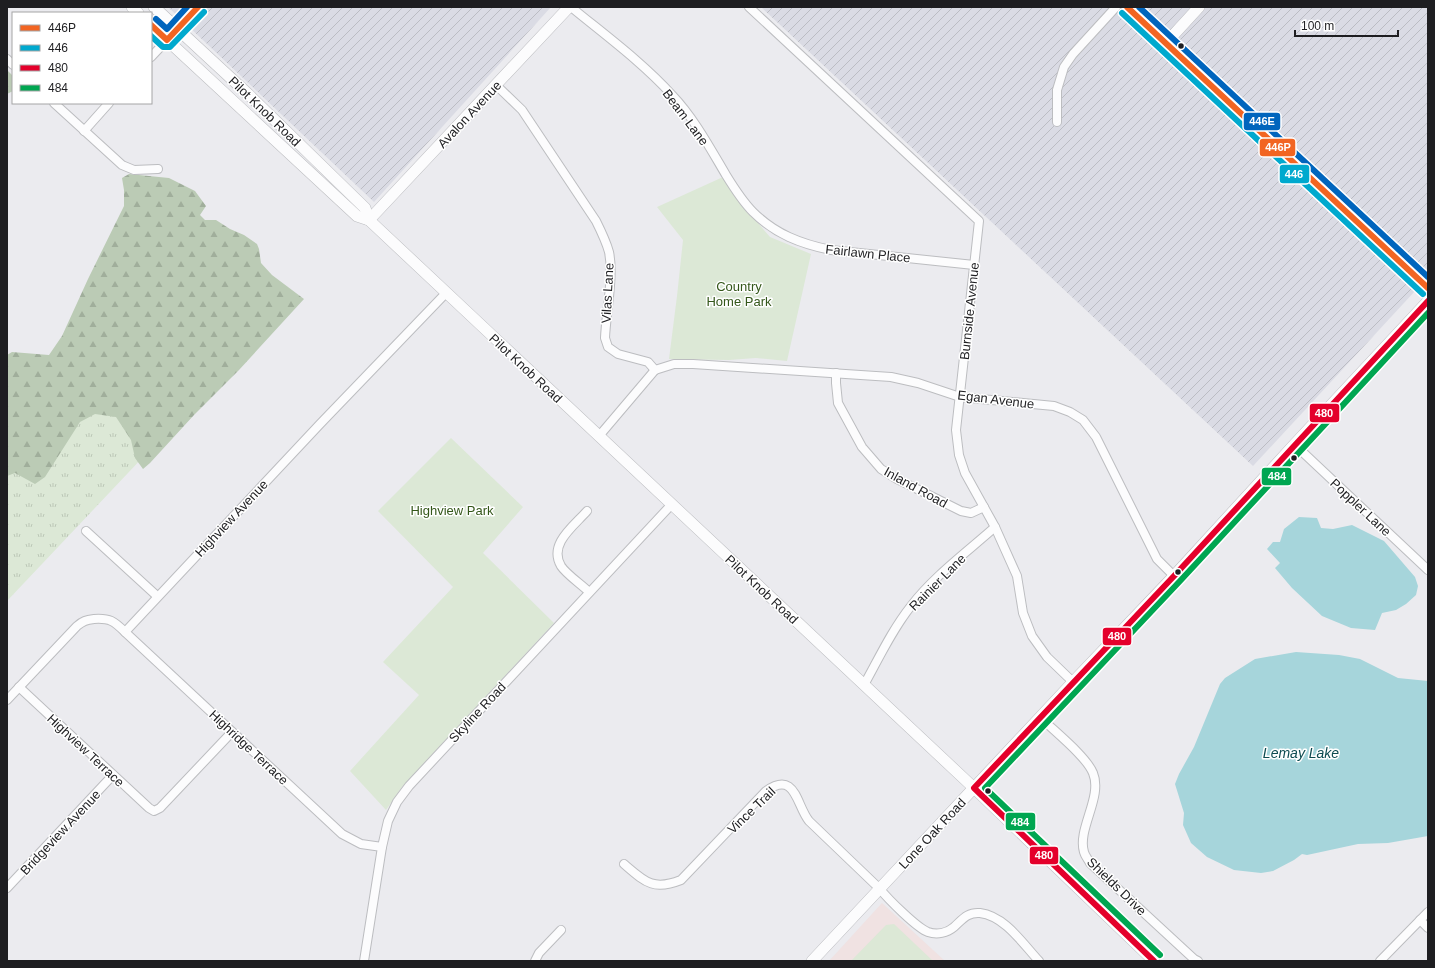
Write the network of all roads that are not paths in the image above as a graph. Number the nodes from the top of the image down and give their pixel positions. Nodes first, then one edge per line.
1 (154, 7) edge
2 (198, 7) edge
3 (570, 7) edge
4 (749, 7) edge
5 (1116, 7) edge
6 (1127, 7) edge
7 (1200, 7) edge
8 (152, 26) edge
9 (177, 29) junction
10 (167, 40) junction
11 (1166, 43) junction
12 (152, 56) edge
13 (496, 85) junction
14 (55, 104) edge
15 (108, 104) edge
16 (1057, 122) dead end
17 (84, 131) junction
18 (158, 169) dead end
19 (327, 171) junction
20 (318, 181) junction
21 (369, 220) junction
22 (767, 224) joint
23 (974, 264) junction
24 (1428, 288) edge
25 (446, 293) junction
26 (1428, 300) edge
27 (655, 370) junction
28 (836, 373) junction
29 (960, 397) junction
30 (599, 436) junction
31 (1294, 444) junction
32 (672, 504) junction
33 (984, 507) junction
34 (587, 511) dead end
35 (995, 527) junction
36 (86, 531) dead end
37 (1428, 570) edge
38 (1174, 576) junction
39 (589, 592) junction
40 (157, 596) junction
41 (125, 632) junction
42 (1073, 682) junction
43 (864, 685) junction
44 (19, 687) junction
45 (7, 700) edge
46 (1040, 718) junction
47 (232, 732) junction
48 (113, 775) junction
49 (974, 788) junction
50 (382, 847) junction
51 (624, 864) dead end
52 (7, 888) edge
53 (880, 889) junction
54 (1428, 912) edge
55 (1420, 920) junction
56 (1428, 928) edge
57 (561, 930) dead end
58 (364, 961) edge
59 (535, 961) edge
60 (812, 961) edge
61 (1039, 961) edge
62 (1154, 961) edge
63 (1198, 961) edge
64 (1380, 961) edge

1 - 9 main road, Pilot Knob Road
2 - 9 main road
3 - 13 main road, Avalon Avenue
3 - 22 street, Beam Lane
4 - 23 street, Burnside Avenue
5 - 16 street
6 - 11 main road
7 - 11 main road
8 - 10 main road, Pilot Knob Road
9 - 10 main road
9 - 19 main road, Pilot Knob Road
10 - 12 street
10 - 20 main road, Pilot Knob Road
11 - 24 main road
13 - 21 main road, Avalon Avenue
13 - 27 street, Vilas Lane
14 - 17 street
15 - 17 street
17 - 18 street
19 - 20 main road
19 - 21 main road, Pilot Knob Road
20 - 21 main road, Pilot Knob Road
21 - 25 main road, Pilot Knob Road
22 - 23 street, Fairlawn Place
23 - 29 street, Burnside Avenue
25 - 30 main road, Pilot Knob Road
25 - 40 street, Highview Avenue
26 - 31 main road, Lone Oak Road
27 - 28 street, Egan Avenue
27 - 30 street
28 - 29 street, Egan Avenue
28 - 33 street, Inland Road
29 - 33 street, Burnside Avenue
29 - 38 street, Egan Avenue
30 - 32 main road, Pilot Knob Road
31 - 37 street, Poppler Lane
31 - 38 main road, Lone Oak Road
32 - 39 street, Skyline Road
32 - 43 main road, Pilot Knob Road
33 - 35 street, Burnside Avenue
34 - 39 street
35 - 42 street, Burnside Avenue
35 - 43 street, Rainier Lane
36 - 40 street
38 - 42 main road, Lone Oak Road
39 - 50 street, Skyline Road
40 - 41 street, Highview Avenue
41 - 44 street
41 - 47 street, Highridge Terrace
42 - 46 main road, Lone Oak Road
43 - 49 main road, Pilot Knob Road
44 - 45 street
44 - 48 street, Highview Terrace
46 - 49 main road, Lone Oak Road
46 - 63 street, Shields Drive
47 - 48 street, Highview Terrace
47 - 50 street, Highridge Terrace
48 - 52 street, Bridgeview Avenue
49 - 53 main road, Lone Oak Road
49 - 62 main road, Pilot Knob Road
50 - 58 street, Skyline Road
51 - 53 street, Vince Trail
53 - 60 main road, Lone Oak Road
53 - 61 street, Vince Trail
54 - 55 street
55 - 56 street
55 - 64 street
57 - 59 street

